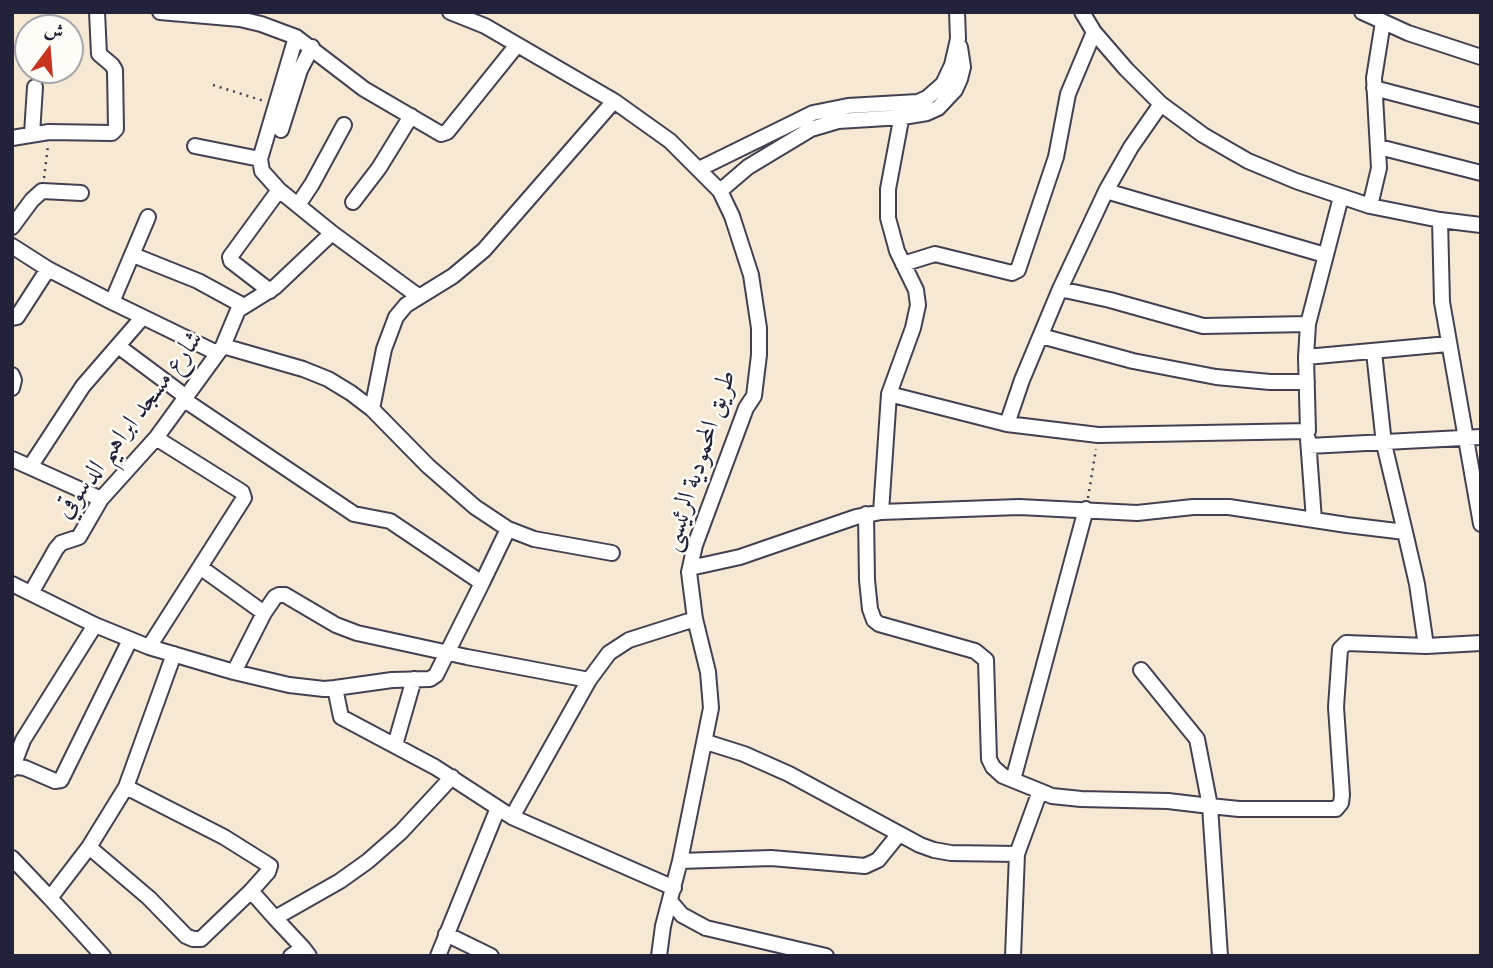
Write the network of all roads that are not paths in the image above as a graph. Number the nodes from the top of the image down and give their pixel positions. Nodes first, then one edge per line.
1 (97, 12) edge
2 (160, 12) edge
3 (450, 12) edge
4 (957, 12) edge
5 (1082, 12) edge
6 (1362, 12) edge
7 (218, 14) edge
8 (1383, 22) junction
9 (1094, 32) junction
10 (296, 37) junction
11 (517, 45) junction
12 (312, 47) junction
13 (1481, 57) edge
14 (34, 87) dead end
15 (1374, 88) junction
16 (614, 101) junction
17 (1161, 104) junction
18 (903, 111) junction
19 (411, 116) junction
20 (1481, 116) edge
21 (344, 125) dead end
22 (281, 130) dead end
23 (32, 134) junction
24 (12, 138) edge
25 (195, 146) dead end
26 (1379, 147) junction
27 (260, 159) junction
28 (699, 169) junction
29 (1481, 173) edge
30 (279, 190) junction
31 (720, 191) junction
32 (1106, 191) junction
33 (81, 192) dead end
34 (1341, 197) junction
35 (353, 202) dead end
36 (298, 205) junction
37 (1370, 205) junction
38 (148, 217) dead end
39 (1440, 220) junction
40 (1481, 225) edge
41 (12, 226) edge
42 (332, 233) junction
43 (12, 246) edge
44 (133, 255) junction
45 (1325, 255) junction
46 (903, 264) junction
47 (48, 269) junction
48 (1060, 289) junction
49 (270, 291) junction
50 (418, 296) junction
51 (112, 302) junction
52 (242, 305) junction
53 (12, 318) edge
54 (142, 318) junction
55 (1308, 324) junction
56 (1041, 336) junction
57 (1448, 344) junction
58 (118, 346) junction
59 (220, 349) junction
60 (1374, 352) junction
61 (1306, 357) junction
62 (12, 375) edge
63 (1307, 382) junction
64 (12, 388) edge
65 (889, 394) junction
66 (184, 397) junction
67 (372, 409) junction
68 (1007, 424) junction
69 (1308, 431) junction
70 (156, 438) junction
71 (1474, 438) edge
72 (1384, 444) junction
73 (1309, 446) junction
74 (12, 458) edge
75 (30, 467) junction
76 (101, 499) junction
77 (1086, 509) junction
78 (881, 512) junction
79 (866, 514) junction
80 (1314, 520) junction
81 (1481, 524) edge
82 (508, 529) junction
83 (1405, 532) junction
84 (612, 553) dead end
85 (200, 568) junction
86 (690, 568) junction
87 (482, 583) junction
88 (12, 584) edge
89 (31, 593) junction
90 (264, 613) junction
91 (695, 619) junction
92 (95, 625) junction
93 (130, 640) junction
94 (1481, 643) edge
95 (1426, 646) junction
96 (149, 647) junction
97 (449, 653) junction
98 (174, 654) junction
99 (1141, 670) dead end
100 (234, 672) junction
101 (414, 679) junction
102 (589, 680) junction
103 (335, 688) junction
104 (706, 742) junction
105 (395, 745) junction
106 (12, 767) edge
107 (452, 778) junction
108 (1013, 780) junction
109 (126, 787) junction
110 (1040, 791) junction
111 (1210, 806) junction
112 (498, 808) junction
113 (513, 817) junction
114 (899, 834) junction
115 (89, 847) junction
116 (1017, 854) junction
117 (12, 858) edge
118 (680, 862) junction
119 (251, 891) junction
120 (672, 894) junction
121 (50, 898) junction
122 (275, 918) junction
123 (446, 934) junction
124 (301, 953) edge
125 (103, 956) edge
126 (438, 956) edge
127 (491, 956) edge
128 (659, 956) edge
129 (824, 956) edge
130 (1013, 956) edge
131 (1220, 956) edge

1 - 23 street
2 - 7 street
3 - 11 street, طريق المحمودية الرئيسى
4 - 18 street
5 - 9 street
6 - 8 street
7 - 10 street
8 - 13 street
8 - 15 street
9 - 17 street
9 - 46 street
10 - 12 street
10 - 27 street
11 - 16 street, طريق المحمودية الرئيسى
11 - 19 street
12 - 19 street
12 - 22 street
14 - 23 street
15 - 20 street
15 - 26 street
16 - 28 street, طريق المحمودية الرئيسى
16 - 50 street
17 - 32 street
17 - 34 street
18 - 28 street
18 - 31 street
18 - 46 street
19 - 35 street
21 - 36 street
23 - 24 street
25 - 27 street
26 - 29 street
26 - 37 street
27 - 30 street
28 - 31 street, طريق المحمودية الرئيسى
30 - 36 street
30 - 49 street
31 - 86 street, طريق المحمودية الرئيسى
32 - 45 street
32 - 48 street
33 - 41 street
34 - 37 street
34 - 45 street
36 - 42 street
37 - 39 street
38 - 44 street
39 - 40 street
39 - 57 street
42 - 49 street
42 - 50 street
43 - 47 street
44 - 51 street
44 - 52 street
45 - 55 street
46 - 65 street
47 - 51 street
47 - 53 street
48 - 55 street
48 - 56 street
49 - 52 street
50 - 67 street
51 - 54 street
52 - 59 street, شارع مسجد ابراهيم الدسوقي
54 - 58 street
54 - 59 street
55 - 61 street
56 - 63 street
56 - 68 street
57 - 60 street
57 - 71 street
58 - 66 street
58 - 75 street
59 - 66 street, شارع مسجد ابراهيم الدسوقي
59 - 67 street
60 - 61 street
60 - 72 street
61 - 63 street
62 - 64 street
63 - 69 street
65 - 68 street
65 - 78 street
66 - 70 street, شارع مسجد ابراهيم الدسوقي
66 - 87 street
67 - 82 street
68 - 69 street
69 - 73 street
70 - 76 street, شارع مسجد ابراهيم الدسوقي
70 - 85 street
71 - 72 street
71 - 81 street
72 - 73 street
72 - 83 street
73 - 80 street
74 - 75 street
75 - 76 street
76 - 89 street, شارع مسجد ابراهيم الدسوقي
77 - 78 street
77 - 80 street
77 - 108 street
78 - 79 street
79 - 86 street
79 - 108 street
80 - 83 street
82 - 84 street
82 - 87 street
83 - 95 street
85 - 90 street
85 - 96 street
86 - 91 street, طريق المحمودية الرئيسى
87 - 97 street
88 - 89 street
89 - 92 street
90 - 97 street
90 - 100 street
91 - 102 street
91 - 104 street, طريق المحمودية الرئيسى
92 - 93 street
92 - 106 street
93 - 96 street
93 - 106 street
94 - 95 street
95 - 111 street
96 - 98 street
97 - 101 street
97 - 102 street
98 - 100 street
98 - 109 street
99 - 111 street
100 - 103 street
101 - 103 street
101 - 105 street
102 - 113 street
103 - 105 street
104 - 114 street
104 - 118 street, طريق المحمودية الرئيسى
105 - 107 street
107 - 112 street
107 - 122 street
108 - 110 street
109 - 115 street
109 - 119 street
110 - 111 street
110 - 116 street
111 - 131 street
112 - 113 street
112 - 123 street
113 - 120 street
114 - 116 street
114 - 118 street
115 - 119 street
115 - 121 street
116 - 130 street
117 - 121 street
118 - 120 street, طريق المحمودية الرئيسى
119 - 122 street
120 - 128 street, طريق المحمودية الرئيسى
120 - 129 street
121 - 125 street
122 - 124 street
123 - 126 street
123 - 127 street

